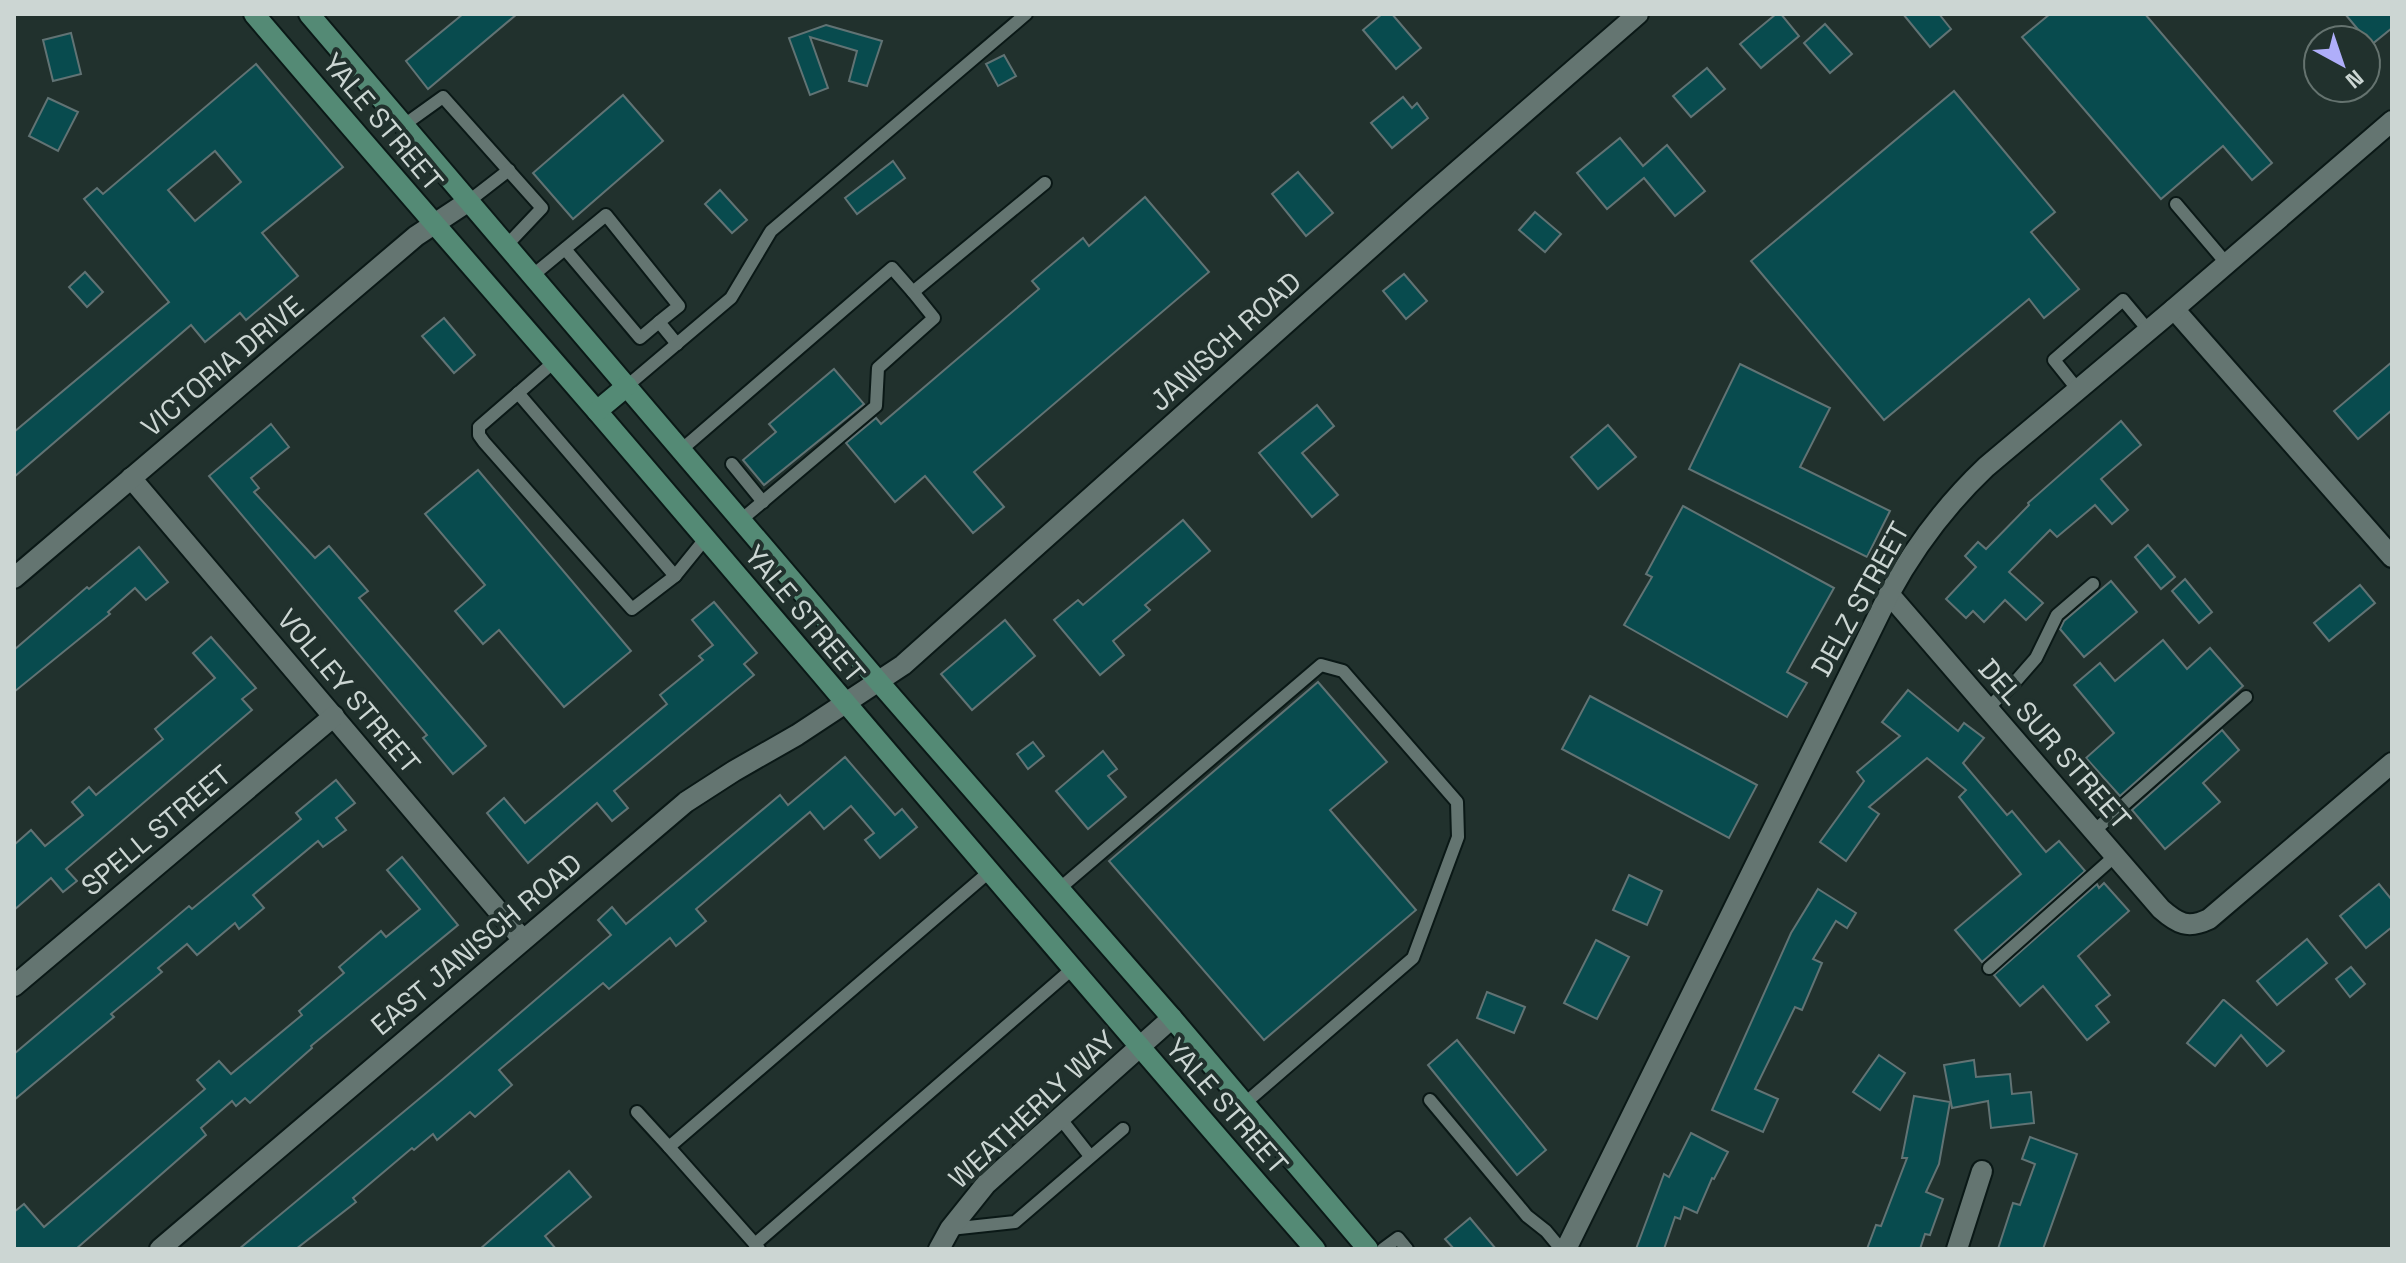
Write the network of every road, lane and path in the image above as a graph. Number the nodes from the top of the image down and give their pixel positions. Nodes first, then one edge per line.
1 (254, 14) edge
2 (309, 14) edge
3 (1026, 14) edge
4 (1638, 14) edge
5 (2392, 121) edge
6 (404, 125) junction
7 (509, 170) junction
8 (1045, 183) dead end
9 (469, 201) junction
10 (2176, 204) dead end
11 (433, 225) junction
12 (624, 238) junction
13 (507, 245) junction
14 (613, 246) dead end
15 (565, 249) junction
16 (594, 262) dead end
17 (2227, 264) junction
18 (583, 270) junction
19 (532, 276) junction
20 (613, 284) dead end
21 (913, 292) junction
22 (602, 293) junction
23 (2174, 309) junction
24 (659, 322) junction
25 (2149, 331) junction
26 (677, 344) junction
27 (554, 362) junction
28 (627, 386) junction
29 (2078, 390) junction
30 (518, 393) junction
31 (597, 411) junction
32 (681, 450) junction
33 (732, 464) dead end
34 (131, 478) junction
35 (763, 502) junction
36 (741, 520) junction
37 (705, 539) junction
38 (2392, 557) edge
39 (675, 576) junction
40 (14, 578) edge
41 (2093, 584) dead end
42 (1889, 594) junction
43 (878, 681) junction
44 (2246, 697) dead end
45 (844, 704) junction
46 (1988, 708) junction
47 (334, 716) junction
48 (2392, 763) edge
49 (2094, 831) junction
50 (2115, 856) junction
51 (989, 872) junction
52 (1059, 889) junction
53 (523, 940) junction
54 (1989, 968) dead end
55 (1072, 969) junction
56 (14, 986) edge
57 (1172, 1018) junction
58 (1139, 1048) junction
59 (1430, 1100) dead end
60 (1244, 1104) junction
61 (637, 1112) dead end
62 (1060, 1118) junction
63 (1123, 1129) dead end
64 (669, 1147) junction
65 (1090, 1156) junction
66 (1982, 1171) dead end
67 (950, 1229) junction
68 (757, 1247) edge
69 (160, 1249) edge
70 (939, 1249) edge
71 (1315, 1249) edge
72 (1368, 1249) edge
73 (1383, 1249) edge
74 (1407, 1249) edge
75 (1564, 1249) edge
76 (1957, 1249) edge

1 - 11 main road, YALE STREET
2 - 6 main road, YALE STREET
3 - 26 lane
4 - 43 street, JANISCH ROAD
5 - 17 street, DELZ STREET
6 - 7 lane
6 - 9 main road, YALE STREET
7 - 9 lane
7 - 13 lane
8 - 21 lane
9 - 11 street, VICTORIA DRIVE
9 - 13 main road, YALE STREET
10 - 17 lane
11 - 27 main road, YALE STREET
11 - 34 street, VICTORIA DRIVE
12 - 14 lane
12 - 15 lane
12 - 24 lane
13 - 19 main road, YALE STREET
15 - 18 lane
15 - 19 lane
16 - 18 lane
17 - 23 street, DELZ STREET
18 - 22 lane
19 - 28 main road, YALE STREET
20 - 22 lane
21 - 32 lane
21 - 35 lane
22 - 24 lane
23 - 25 street, DELZ STREET
23 - 38 street
24 - 26 lane
25 - 29 street, DELZ STREET
25 - 29 lane
26 - 28 lane
27 - 30 lane
27 - 31 main road, YALE STREET
28 - 31 main road
28 - 32 main road, YALE STREET
29 - 42 street, DELZ STREET
30 - 39 lane
30 - 39 lane
31 - 37 main road, YALE STREET
32 - 36 main road, YALE STREET
33 - 35 lane
34 - 40 street, VICTORIA DRIVE
34 - 47 street, VOLLEY STREET
35 - 36 lane
36 - 43 main road, YALE STREET
37 - 39 lane
37 - 45 main road, YALE STREET
41 - 46 lane
42 - 46 street, DEL SUR STREET
42 - 75 street, DELZ STREET
43 - 45 street, JANISCH ROAD
43 - 52 main road, YALE STREET
44 - 49 lane
45 - 51 main road, YALE STREET
45 - 53 street, EAST JANISCH ROAD
46 - 49 street, DEL SUR STREET
47 - 53 street, VOLLEY STREET
47 - 56 street, SPELL STREET
48 - 50 street, DEL SUR STREET
49 - 50 street, DEL SUR STREET
50 - 54 lane
51 - 55 main road, YALE STREET
51 - 64 lane
52 - 57 main road, YALE STREET
52 - 60 lane
53 - 69 street, EAST JANISCH ROAD
55 - 58 main road, YALE STREET
55 - 68 lane
57 - 58 street, WEATHERLY WAY
57 - 60 main road, YALE STREET
58 - 62 street, WEATHERLY WAY
58 - 71 main road, YALE STREET
59 - 75 lane
60 - 72 main road, YALE STREET
61 - 64 lane
62 - 65 lane
62 - 67 street, WEATHERLY WAY
63 - 65 lane
64 - 68 lane
65 - 67 lane
66 - 76 street
67 - 70 street, WEATHERLY WAY
73 - 74 lane

